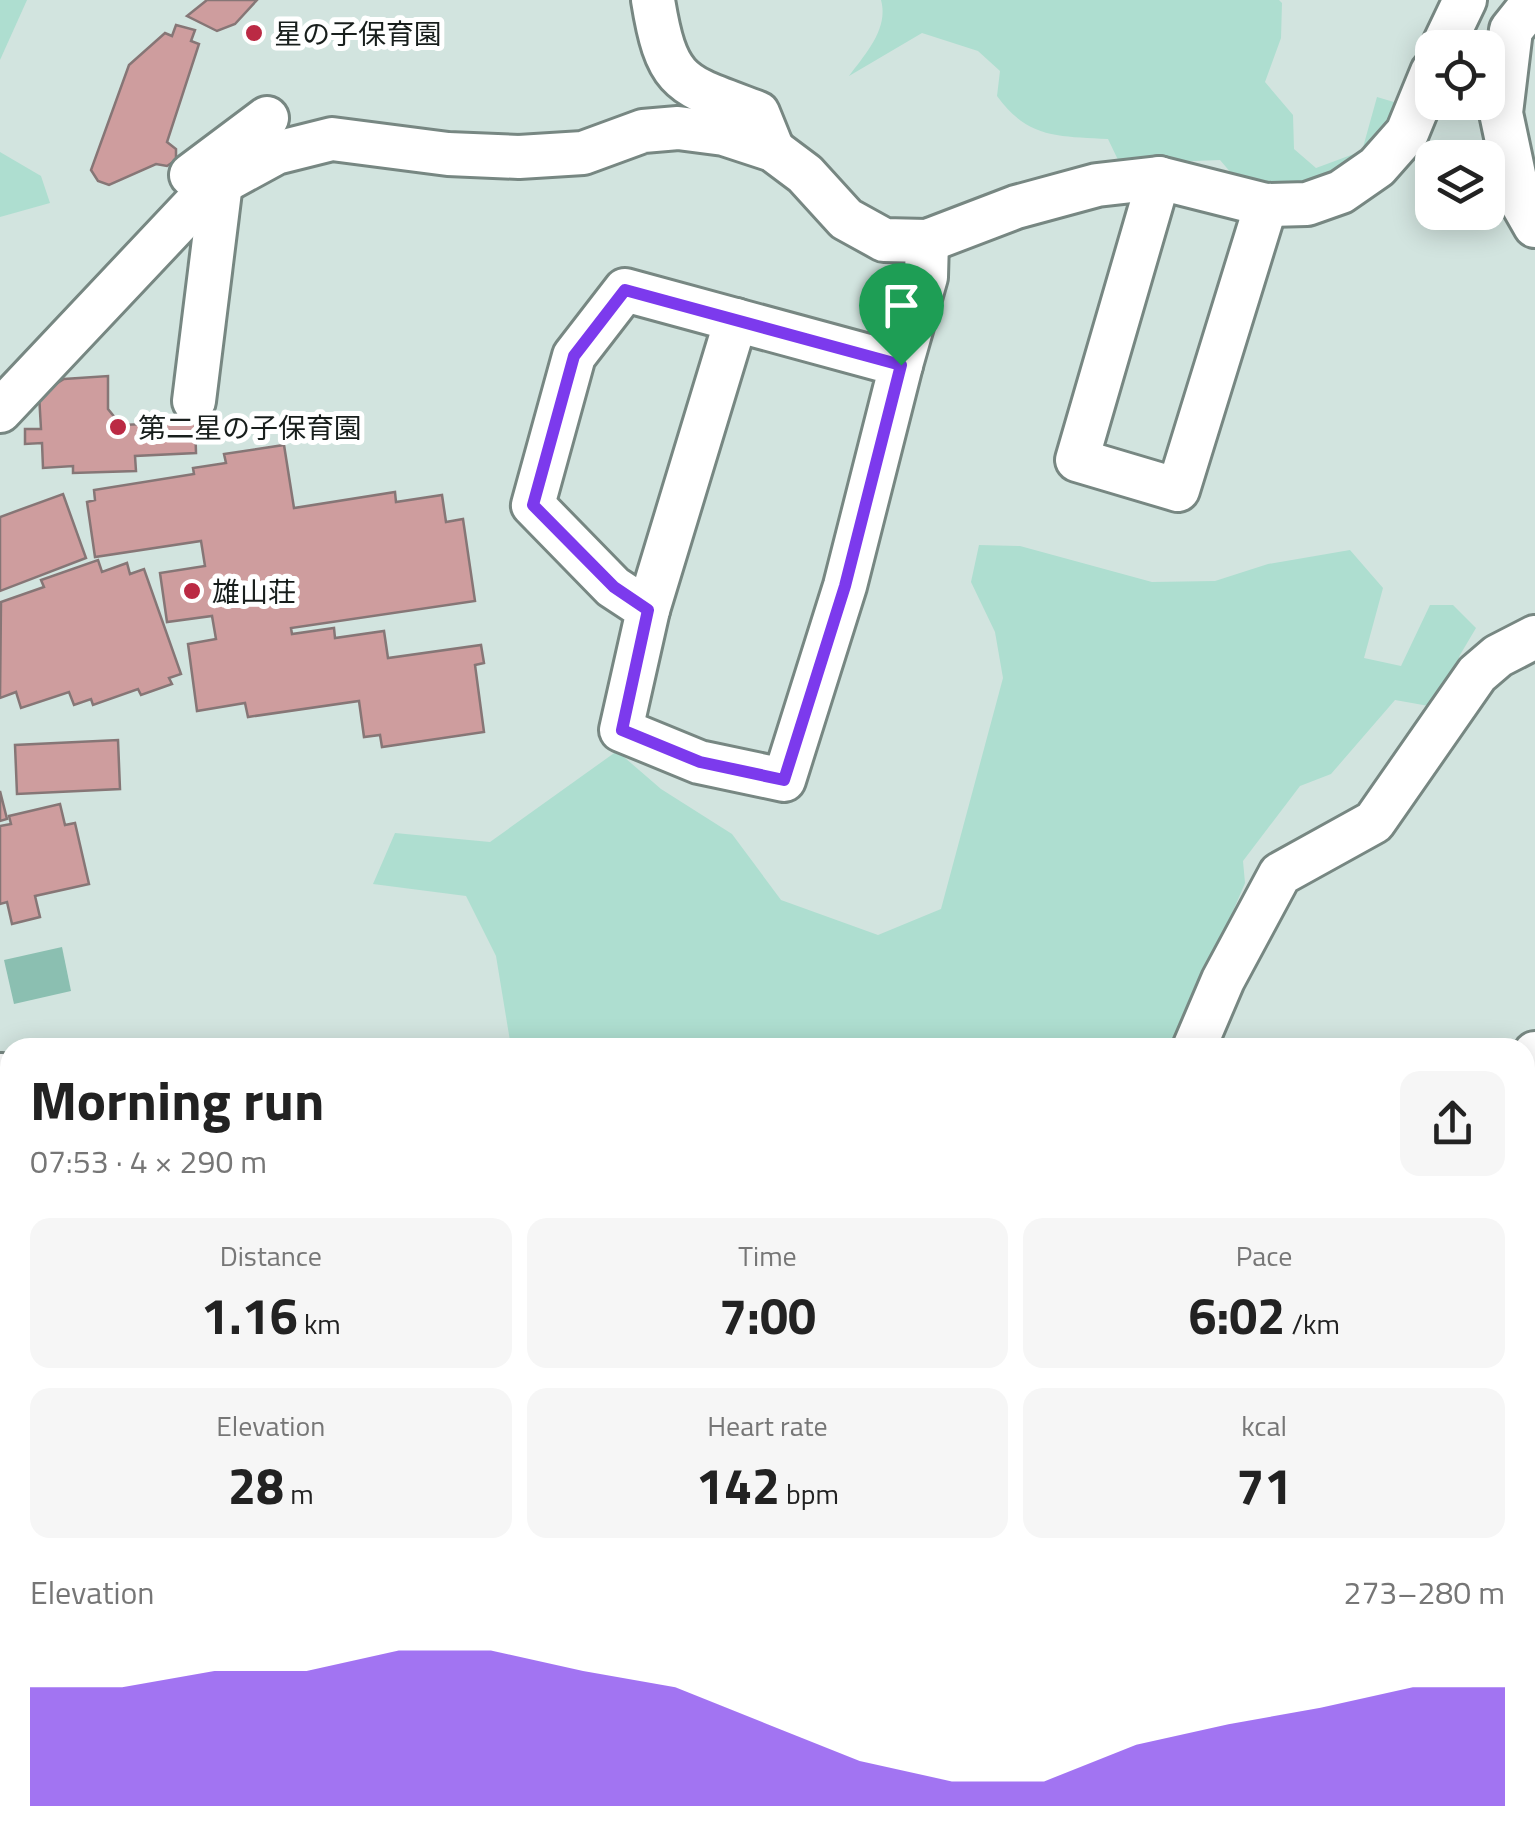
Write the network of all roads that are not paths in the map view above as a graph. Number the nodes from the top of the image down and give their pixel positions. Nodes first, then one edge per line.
1 (653, 0) edge
2 (1465, 0) edge
3 (1535, 0) edge
4 (1451, 30) edge
5 (1415, 113) edge
6 (267, 118) dead end
7 (773, 150) junction
8 (1159, 178) junction
9 (210, 191) junction
10 (1266, 205) junction
11 (1535, 226) edge
12 (927, 241) junction
13 (736, 320) junction
14 (901, 365) junction
15 (194, 401) dead end
16 (0, 411) edge
17 (648, 610) junction
18 (1535, 636) edge
19 (1198, 1038) edge

1 - 7 street
2 - 4 street
3 - 11 street
5 - 10 street
6 - 9 street
7 - 9 street
7 - 12 street
8 - 10 street
8 - 10 street
8 - 12 street
9 - 15 street
9 - 16 street
12 - 14 street
13 - 14 street
13 - 17 street
13 - 17 street
14 - 17 street
18 - 19 street

